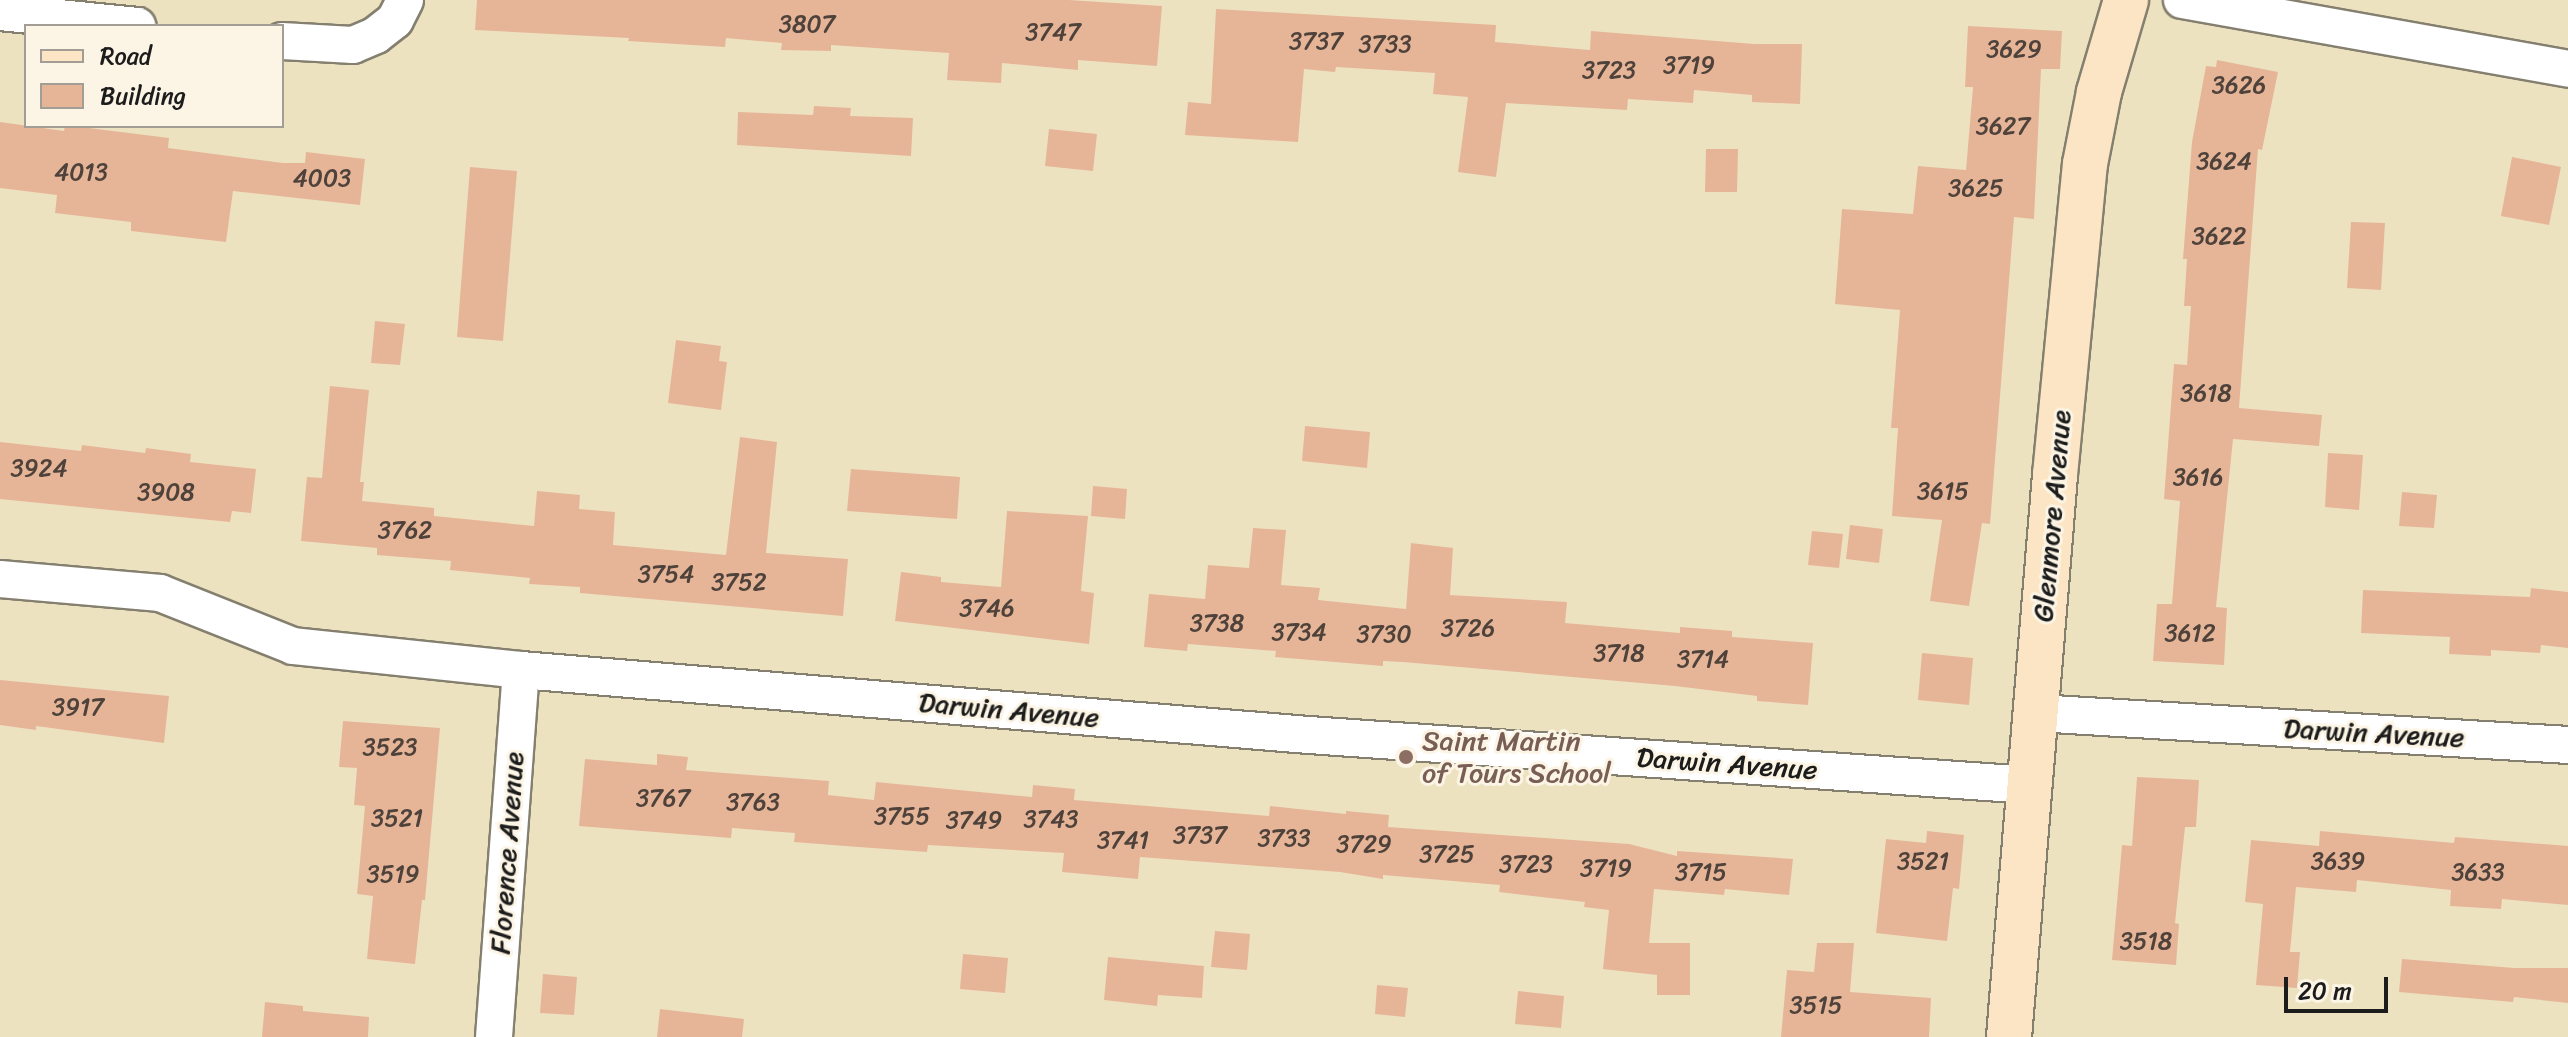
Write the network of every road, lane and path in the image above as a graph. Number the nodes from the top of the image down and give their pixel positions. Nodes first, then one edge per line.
1 (405, 0) edge
2 (2126, 0) edge
3 (2182, 0) edge
4 (0, 12) edge
5 (117, 24) edge
6 (284, 41) edge
7 (2568, 69) edge
8 (0, 579) edge
9 (521, 670) junction
10 (2036, 713) junction
11 (2568, 745) edge
12 (2029, 785) junction
13 (494, 1037) edge
14 (2009, 1037) edge

1 - 6 street
2 - 10 street, Glenmore Avenue
3 - 7 street
4 - 5 street
8 - 9 street, Darwin Avenue
9 - 12 street, Darwin Avenue
9 - 13 street, Florence Avenue
10 - 11 street, Darwin Avenue
10 - 12 street, Glenmore Avenue
12 - 14 street, Glenmore Avenue

